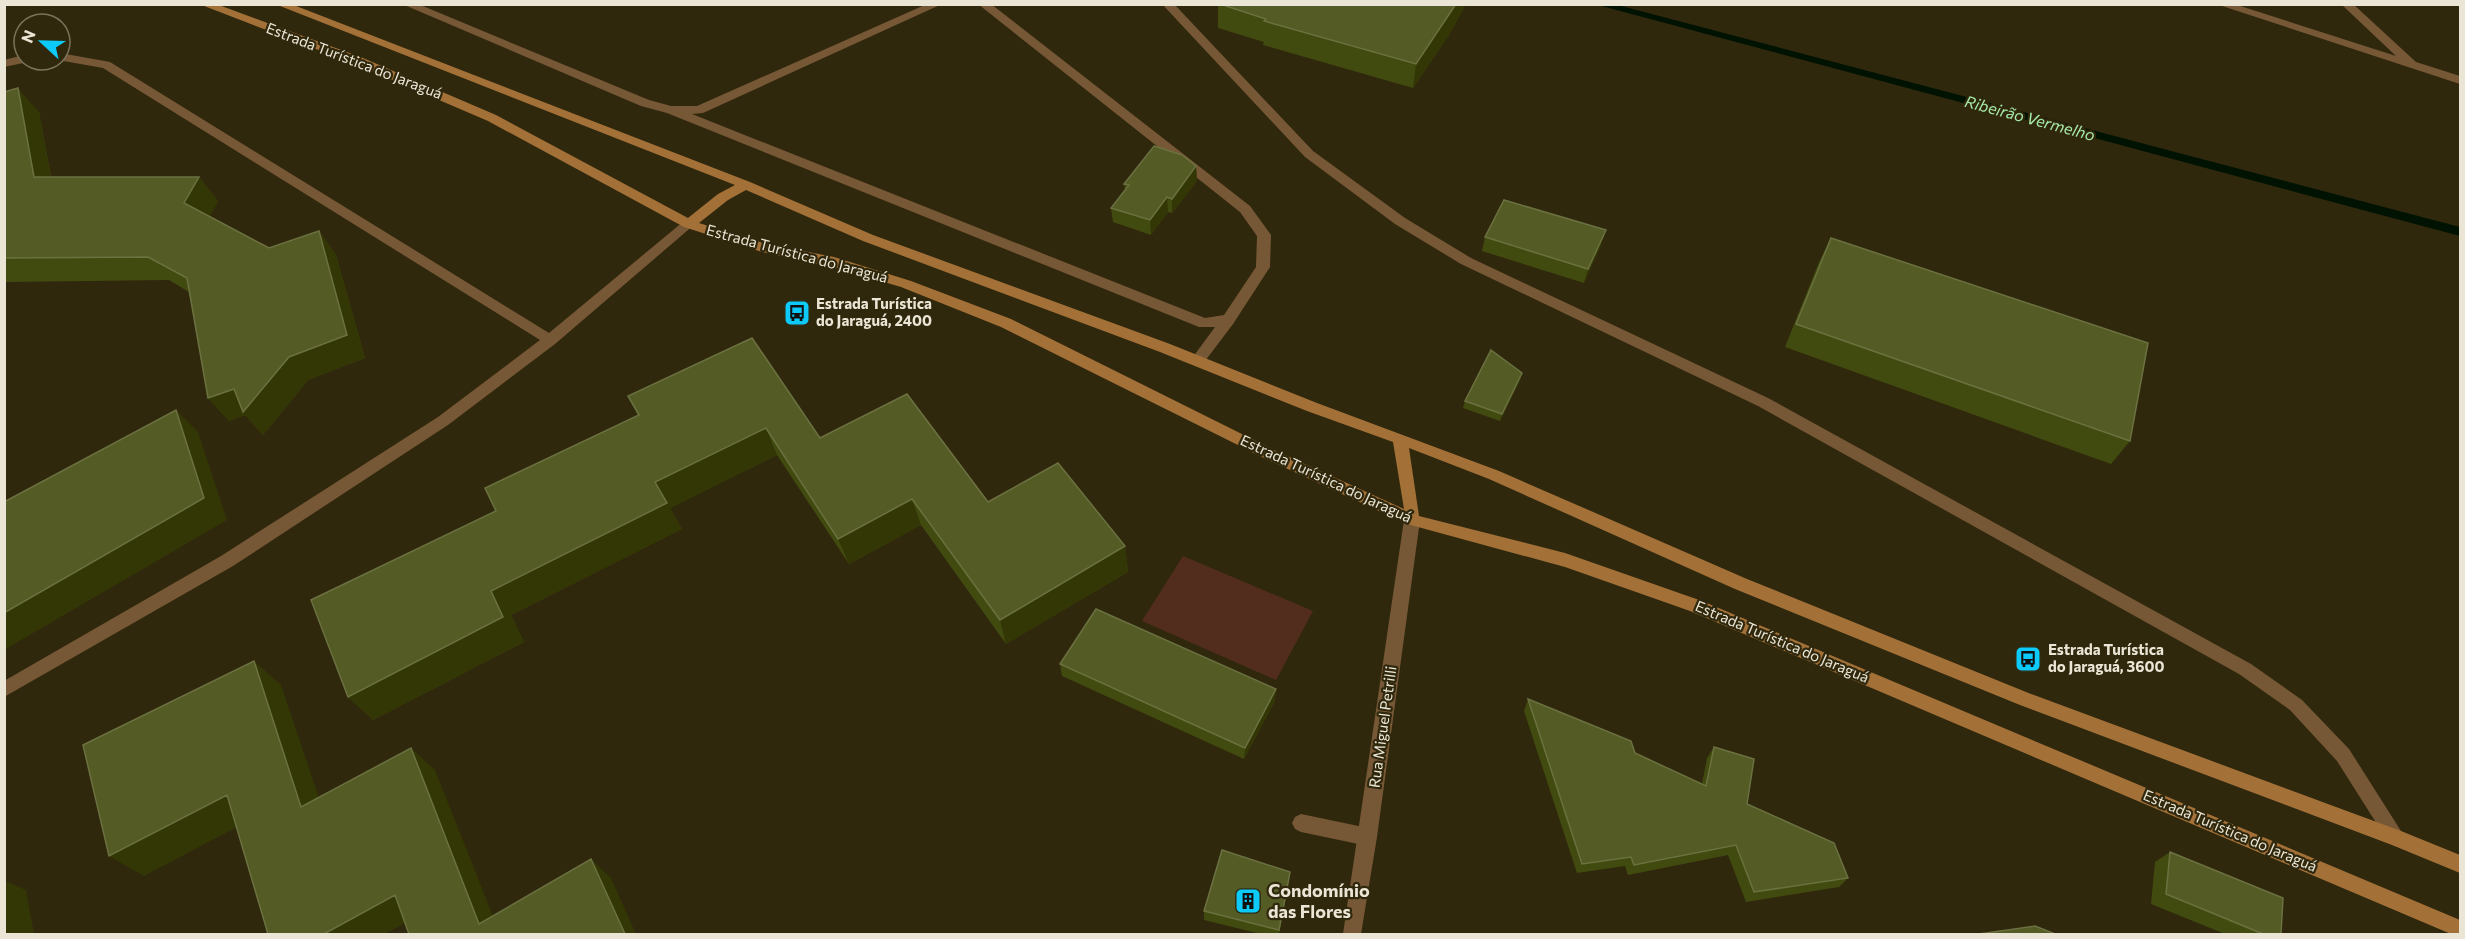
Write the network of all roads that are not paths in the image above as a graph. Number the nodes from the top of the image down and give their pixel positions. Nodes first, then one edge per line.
1 (204, 4) edge
2 (280, 4) edge
3 (407, 4) edge
4 (937, 4) edge
5 (983, 4) edge
6 (1167, 4) edge
7 (2221, 4) edge
8 (2346, 4) edge
9 (72, 58) edge
10 (2414, 66) junction
11 (2460, 81) edge
12 (671, 110) junction
13 (746, 185) junction
14 (689, 224) junction
15 (1228, 320) junction
16 (550, 340) junction
17 (1197, 361) junction
18 (1400, 438) junction
19 (1412, 520) junction
20 (4, 690) edge
21 (1301, 823) dead end
22 (1368, 837) junction
23 (2395, 837) junction
24 (2460, 864) edge
25 (2460, 929) edge
26 (1352, 934) edge

1 - 14 main road, Estrada Turística do Jaraguá
2 - 13 main road, Estrada Turística do Jaraguá
3 - 12 street
4 - 12 street
5 - 15 street
6 - 23 street
7 - 10 street
8 - 10 street
9 - 16 street
10 - 11 street
12 - 15 street
13 - 14 main road
13 - 17 main road, Estrada Turística do Jaraguá
14 - 16 street
14 - 19 main road, Estrada Turística do Jaraguá
15 - 17 street
16 - 20 street
17 - 18 main road, Estrada Turística do Jaraguá
18 - 19 main road
18 - 23 main road, Estrada Turística do Jaraguá
19 - 22 street, Rua Miguel Petrilli
19 - 25 main road, Estrada Turística do Jaraguá
21 - 22 street
22 - 26 street, Rua Miguel Petrilli
23 - 24 main road, Estrada Turística do Jaraguá

